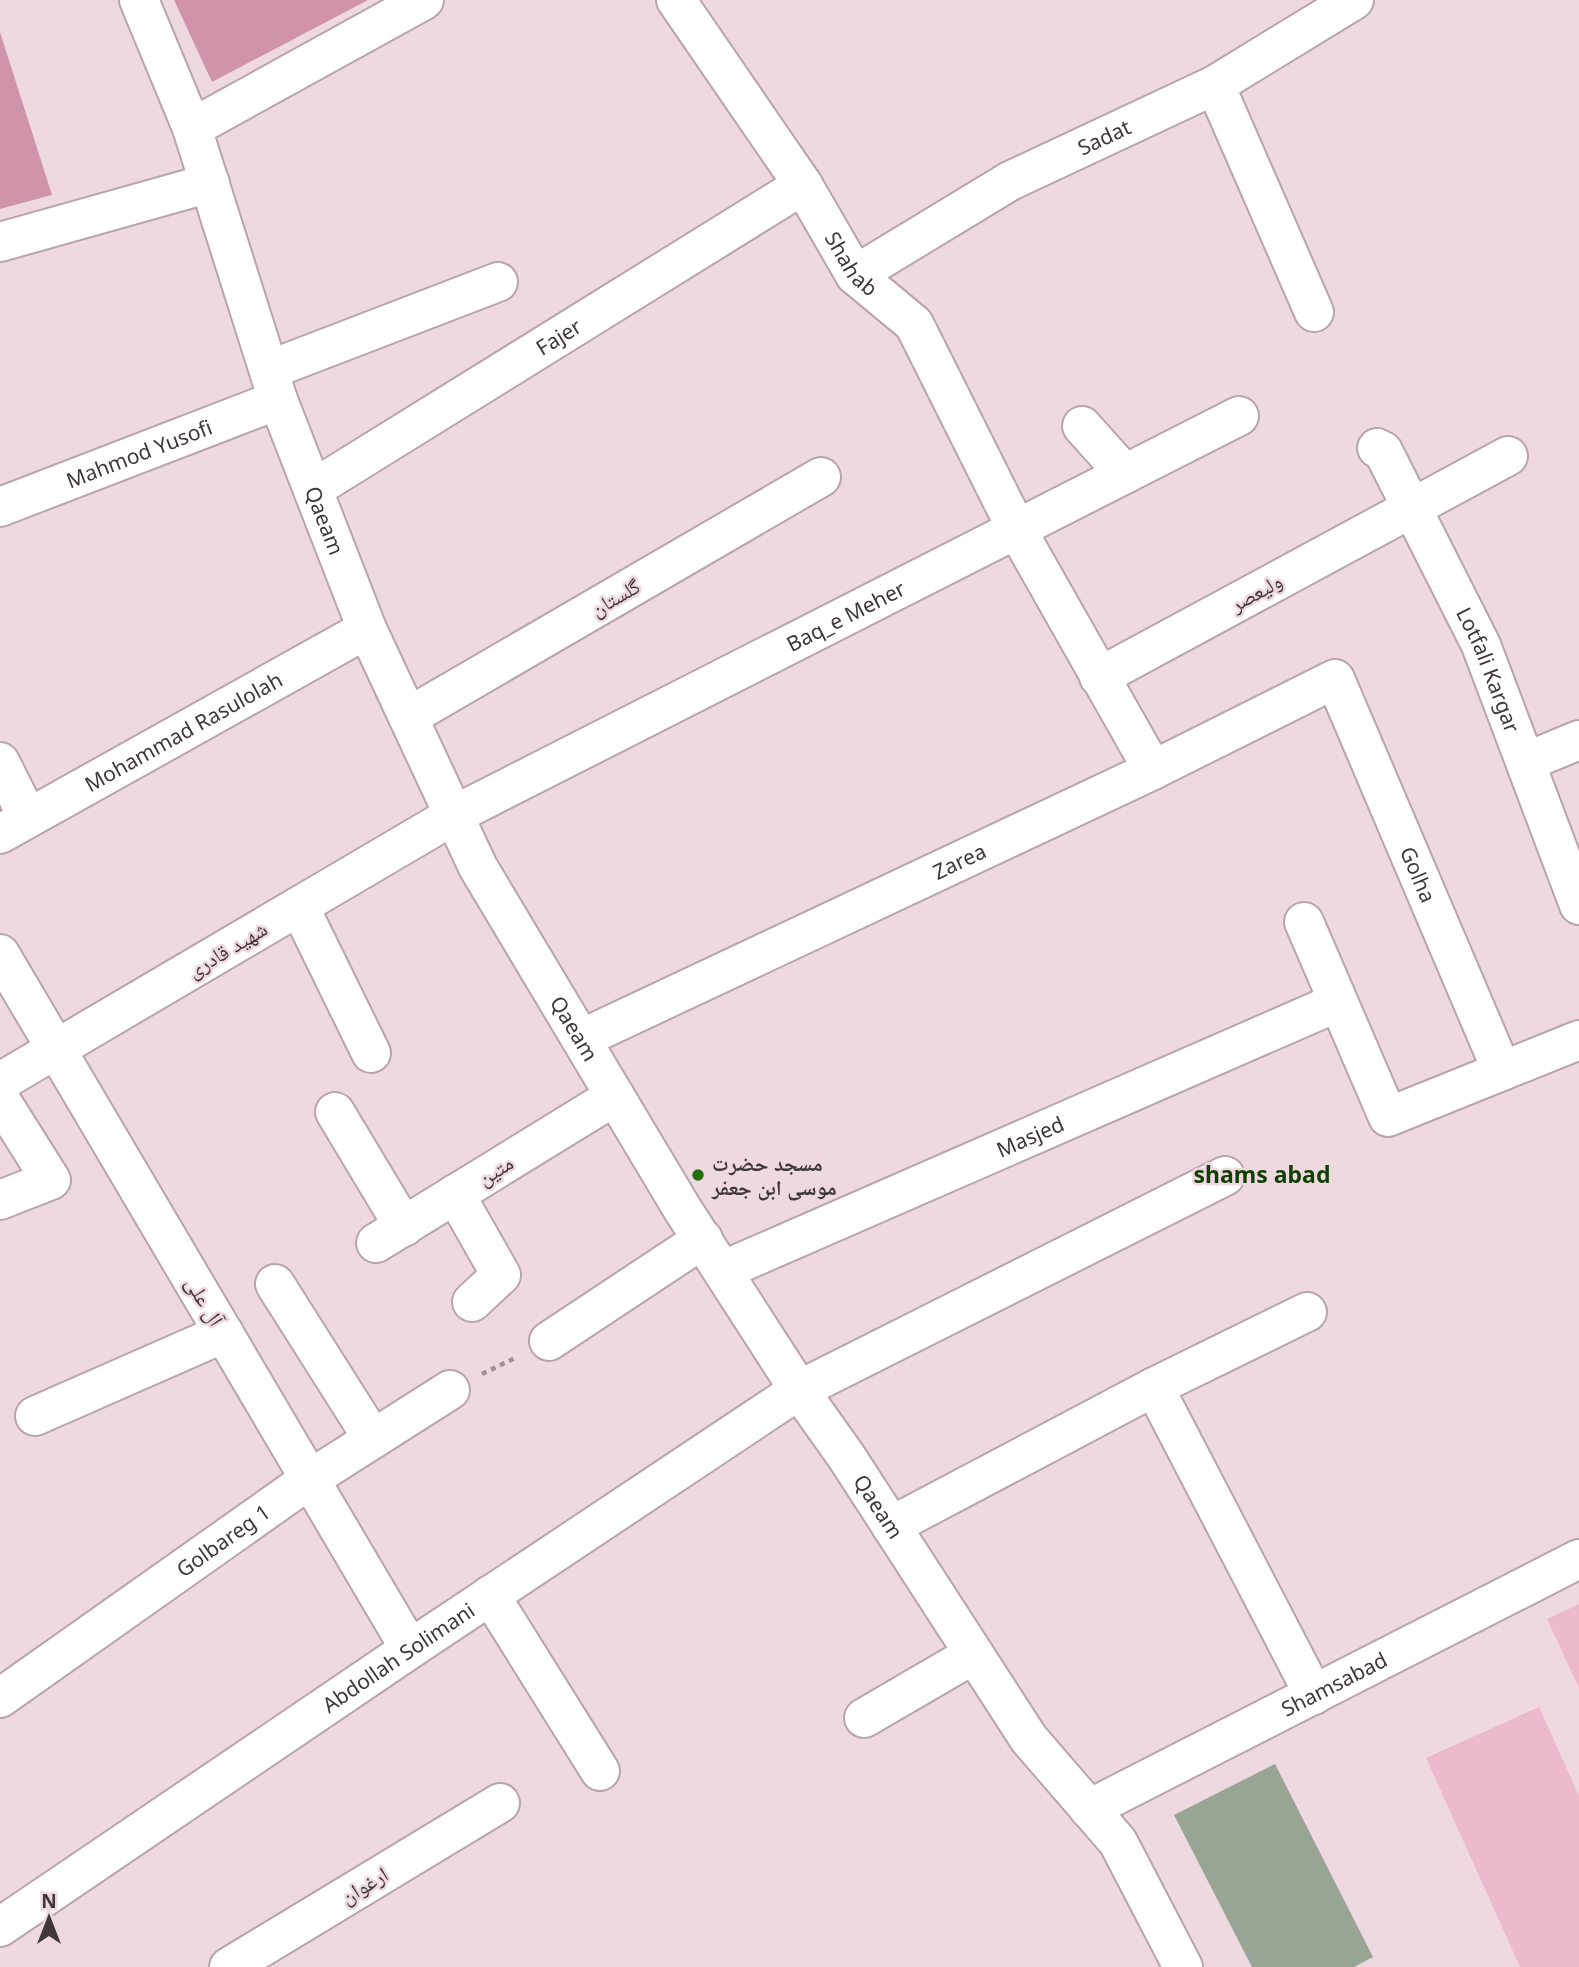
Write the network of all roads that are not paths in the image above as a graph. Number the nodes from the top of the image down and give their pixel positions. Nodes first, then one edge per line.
1 (139, 0) edge
2 (424, 0) edge
3 (676, 0) edge
4 (1354, 0) edge
5 (1215, 85) junction
6 (192, 128) junction
7 (210, 183) junction
8 (803, 184) junction
9 (0, 242) edge
10 (855, 275) junction
11 (498, 282) dead end
12 (1314, 312) dead end
13 (274, 385) junction
14 (1238, 416) dead end
15 (1082, 426) dead end
16 (1377, 447) dead end
17 (1508, 456) dead end
18 (1125, 474) junction
19 (821, 477) dead end
20 (313, 489) junction
21 (0, 507) edge
22 (1411, 507) junction
23 (1017, 530) junction
24 (367, 629) junction
25 (1099, 677) junction
26 (1335, 679) joint
27 (408, 718) junction
28 (1579, 740) edge
29 (0, 762) edge
30 (1526, 762) junction
31 (1153, 771) junction
32 (454, 814) junction
33 (14, 826) edge
34 (1579, 905) edge
35 (299, 906) junction
36 (1304, 922) dead end
37 (0, 954) edge
38 (1338, 1002) junction
39 (581, 1039) junction
40 (1579, 1040) edge
41 (56, 1049) junction
42 (371, 1053) dead end
43 (1503, 1071) junction
44 (0, 1082) edge
45 (615, 1096) junction
46 (0, 1099) edge
47 (335, 1112) dead end
48 (1225, 1176) dead end
49 (455, 1194) junction
50 (0, 1200) edge
51 (703, 1239) junction
52 (724, 1270) junction
53 (275, 1284) dead end
54 (472, 1301) dead end
55 (1307, 1312) dead end
56 (224, 1334) junction
57 (549, 1341) road end
58 (1154, 1387) junction
59 (450, 1390) road end
60 (799, 1390) junction
61 (35, 1416) dead end
62 (373, 1439) junction
63 (310, 1479) junction
64 (891, 1525) junction
65 (1579, 1559) edge
66 (490, 1595) junction
67 (410, 1649) junction
68 (974, 1654) junction
69 (1314, 1695) junction
70 (0, 1698) edge
71 (864, 1718) dead end
72 (600, 1771) dead end
73 (500, 1803) dead end
74 (1089, 1809) junction
75 (0, 1927) edge
76 (229, 1967) edge
77 (1183, 1967) edge

1 - 6 street, Qaeam
2 - 6 street
3 - 8 street, Shahab
4 - 5 street, Sadat
5 - 10 street, Sadat
5 - 12 street
6 - 7 street, Qaeam
7 - 9 street
7 - 13 street, Qaeam
8 - 10 street, Shahab
8 - 20 street, Fajer
10 - 23 street, Shahab
11 - 13 street, Mahmod Yusofi
13 - 20 street, Qaeam
13 - 21 street, Mahmod Yusofi
14 - 18 street, Baq_e Meher
15 - 18 street
16 - 22 street, Lotfali Kargar
17 - 22 street, ولیعصر
18 - 23 street, Baq_e Meher
19 - 27 street, گلستان
20 - 24 street, Qaeam
22 - 25 street, ولیعصر
22 - 30 street, Lotfali Kargar
23 - 25 street, Shahab
23 - 32 street, Baq_e Meher
24 - 27 street, Qaeam
24 - 33 street, Mohammad Rasulolah
25 - 31 street
26 - 31 street, Zarea
26 - 43 street, Golha
27 - 32 street, Qaeam
28 - 30 street
29 - 33 street
30 - 34 street, Lotfali Kargar
31 - 39 street, Zarea
32 - 35 street, شهید قادری
32 - 39 street, Qaeam
35 - 41 street, شهید قادری
35 - 42 street
36 - 38 street
37 - 41 street, آل علی
38 - 43 street
38 - 52 street, Masjed
39 - 45 street, Qaeam
40 - 43 street
41 - 44 street, شهید قادری
41 - 56 street, آل علی
45 - 49 street, متین
45 - 51 street, Qaeam
46 - 50 street
47 - 49 street, متین
48 - 60 street, Abdollah Solimani
49 - 54 street
51 - 52 street, Qaeam
51 - 57 street
52 - 60 street, Qaeam
53 - 62 street
55 - 58 street
56 - 61 street
56 - 63 street, آل علی
58 - 64 street
58 - 69 street
59 - 62 street, Golbareg 1
60 - 64 street, Qaeam
60 - 66 street, Abdollah Solimani
62 - 63 street, Golbareg 1
63 - 67 street, آل علی
63 - 70 street, Golbareg 1
64 - 68 street, Qaeam
65 - 69 street, Shamsabad
66 - 67 street, Abdollah Solimani
66 - 72 street
67 - 75 street, Abdollah Solimani
68 - 71 street
68 - 74 street, Qaeam
69 - 74 street, Shamsabad
73 - 76 street, ارغوان
74 - 77 street, Qaeam

